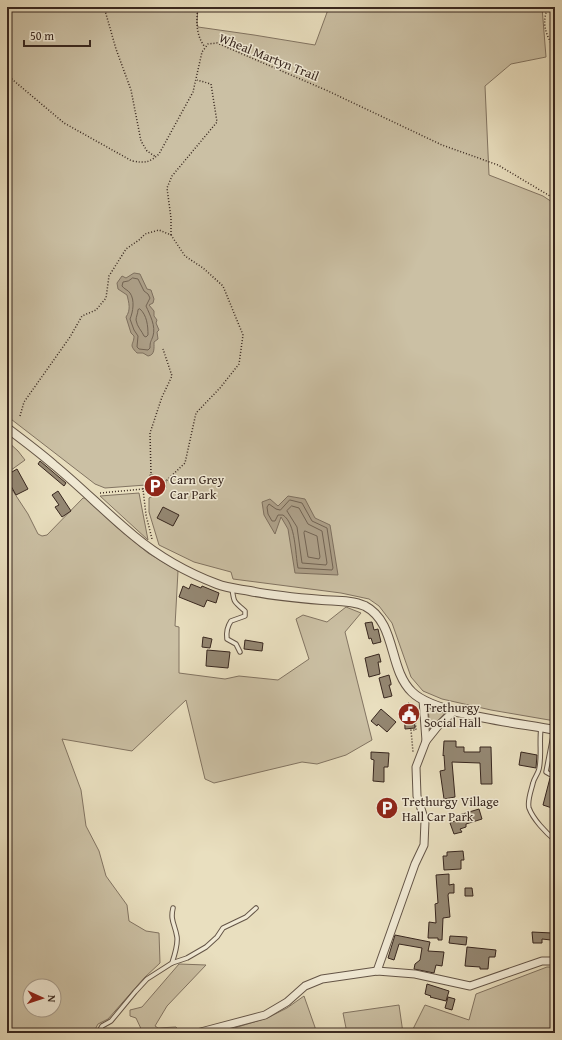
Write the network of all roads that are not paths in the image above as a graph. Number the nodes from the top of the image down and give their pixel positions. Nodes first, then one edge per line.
1 (7, 428) edge
2 (232, 588) junction
3 (240, 652) dead end
4 (423, 700) junction
5 (453, 712) junction
6 (541, 727) junction
7 (555, 730) edge
8 (426, 741) junction
9 (555, 777) edge
10 (555, 840) edge
11 (173, 908) dead end
12 (256, 908) dead end
13 (555, 961) edge
14 (172, 962) junction
15 (378, 971) junction
16 (98, 1033) edge
17 (197, 1033) edge

1 - 2 street
2 - 3 lane
2 - 4 street
4 - 5 street
4 - 8 street
5 - 6 street
5 - 8 street
6 - 7 street
6 - 10 lane
7 - 9 lane
8 - 15 street
11 - 14 lane
12 - 14 lane
13 - 15 street
14 - 16 lane
15 - 17 street

